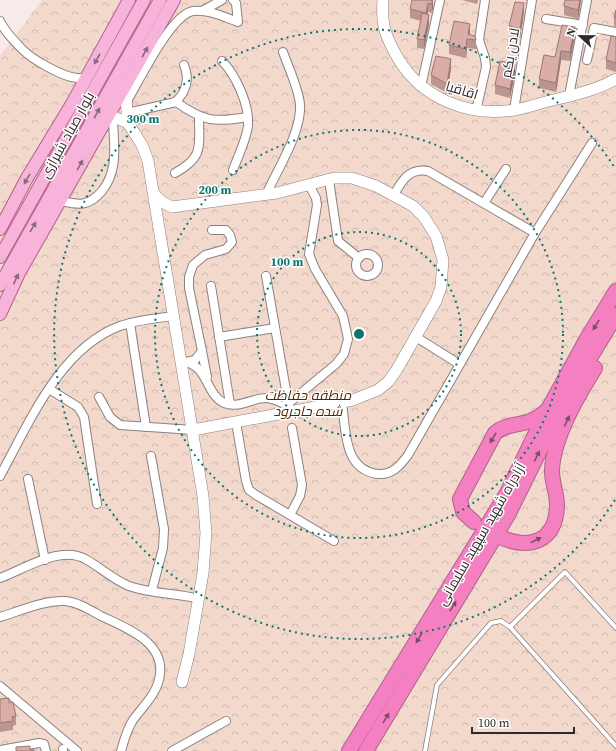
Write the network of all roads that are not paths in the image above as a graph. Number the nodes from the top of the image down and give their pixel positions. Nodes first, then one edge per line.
1 (129, 0) edge
2 (144, 0) edge
3 (160, 0) edge
4 (174, 0) edge
5 (222, 0) edge
6 (233, 0) edge
7 (383, 0) edge
8 (440, 0) edge
9 (485, 0) edge
10 (532, 0) edge
11 (587, 0) edge
12 (202, 11) junction
13 (546, 19) dead end
14 (0, 21) edge
15 (582, 25) junction
16 (616, 32) edge
17 (283, 52) dead end
18 (587, 60) dead end
19 (222, 61) dead end
20 (184, 66) dead end
21 (89, 73) junction
22 (65, 75) junction
23 (616, 79) edge
24 (125, 87) junction
25 (421, 87) junction
26 (569, 96) junction
27 (73, 102) junction
28 (175, 102) junction
29 (514, 110) junction
30 (476, 111) junction
31 (127, 113) junction
32 (111, 115) junction
33 (198, 117) junction
34 (247, 117) junction
35 (592, 143) dead end
36 (39, 158) junction
37 (506, 169) dead end
38 (233, 170) dead end
39 (175, 173) dead end
40 (329, 180) junction
41 (309, 185) junction
42 (39, 187) junction
43 (154, 194) junction
44 (266, 195) junction
45 (394, 195) junction
46 (17, 197) junction
47 (484, 203) junction
48 (54, 204) junction
49 (172, 207) junction
50 (159, 226) junction
51 (0, 229) edge
52 (212, 230) dead end
53 (535, 233) junction
54 (0, 257) edge
55 (359, 258) dead end
56 (266, 276) dead end
57 (0, 285) edge
58 (211, 286) dead end
59 (616, 291) edge
60 (0, 314) edge
61 (174, 316) junction
62 (614, 318) edge
63 (130, 323) junction
64 (275, 328) junction
65 (219, 337) junction
66 (416, 337) junction
67 (202, 350) junction
68 (184, 362) junction
69 (460, 364) junction
70 (208, 381) junction
71 (48, 389) junction
72 (99, 397) dead end
73 (342, 402) junction
74 (230, 404) junction
75 (289, 407) junction
76 (549, 408) junction
77 (236, 422) junction
78 (146, 427) junction
79 (292, 428) dead end
80 (193, 430) junction
81 (151, 456) dead end
82 (0, 476) edge
83 (28, 479) dead end
84 (97, 504) dead end
85 (290, 515) junction
86 (474, 522) dead end
87 (500, 537) dead end
88 (334, 541) dead end
89 (45, 560) junction
90 (0, 578) edge
91 (152, 590) junction
92 (199, 599) junction
93 (0, 616) edge
94 (510, 627) junction
95 (616, 628) edge
96 (182, 682) dead end
97 (0, 686) edge
98 (226, 721) dead end
99 (616, 746) edge
100 (0, 750) edge
101 (46, 751) edge
102 (77, 751) edge
103 (121, 751) edge
104 (172, 751) edge
105 (349, 751) edge
106 (366, 751) edge
107 (425, 751) edge

1 -> 21 main road
2 - 42 main road, بلوار صیاد شیرازی
48 -> 3 main road, بلوار صیاد شیرازی
24 -> 4 main road
5 - 12 street
6 - 12 street
7 - 25 main road, اقاقیا
8 - 25 street
9 - 30 street
10 - 29 street, لادن یکم
11 - 15 street
12 - 31 street
13 - 15 street
14 - 22 street
15 - 26 street
16 - 18 street
17 - 44 street
19 - 34 street
20 - 28 street
21 - 22 street
21 - 27 main road
22 - 27 street
23 - 26 main road, اقاقیا
24 - 31 main road
24 - 32 main road
25 - 30 main road, اقاقیا
26 - 29 main road, اقاقیا
27 - 36 main road
28 - 31 street
28 - 33 street
29 - 30 main road, اقاقیا
31 - 32 main road
31 - 43 main road
48 -> 32 main road
32 - 48 street
33 - 34 street
33 - 39 street
34 - 38 street
35 - 53 street
36 - 42 main road
36 -> 46 main road
37 - 47 street
40 - 41 main road
40 - 45 main road
40 - 55 street
41 - 44 main road
41 - 75 street
42 - 46 main road
42 - 54 main road, بلوار صیاد شیرازی
43 - 49 main road
43 - 50 main road
44 - 49 main road
45 - 47 street
45 - 66 main road
46 - 51 main road
47 - 53 street
57 -> 48 main road, بلوار صیاد شیرازی
60 -> 48 main road
49 - 50 main road
50 - 61 main road
52 - 67 street
53 - 69 street
56 - 64 street
58 - 65 street
59 -> 76 highway, آزادراه شهید سپهبد سلیمانی
61 - 63 street
61 - 68 main road
87 -> 62 highway
106 -> 62 highway, آزادراه شهید سپهبد سلیمانی
63 - 71 street
63 - 78 street
64 - 65 street
64 - 75 street
65 - 74 street
66 - 69 street
66 - 73 main road
67 - 68 street
67 - 70 street
68 - 70 street
68 - 80 main road
69 - 73 street
70 - 74 street
71 - 82 street
71 - 84 street
72 - 78 street
73 - 75 main road
74 - 75 street
75 - 77 main road
76 -> 86 highway
76 -> 105 highway, آزادراه شهید سپهبد سلیمانی
77 - 80 main road
77 - 85 street
78 - 80 street
79 - 85 street
80 - 92 main road
81 - 91 street
83 - 89 street
85 - 88 street
89 - 90 street
89 - 91 street
91 - 92 street
92 - 96 main road
93 - 103 street
94 - 95 lane
94 - 99 lane
94 - 107 lane
97 - 102 street
98 - 104 street
100 - 101 street

